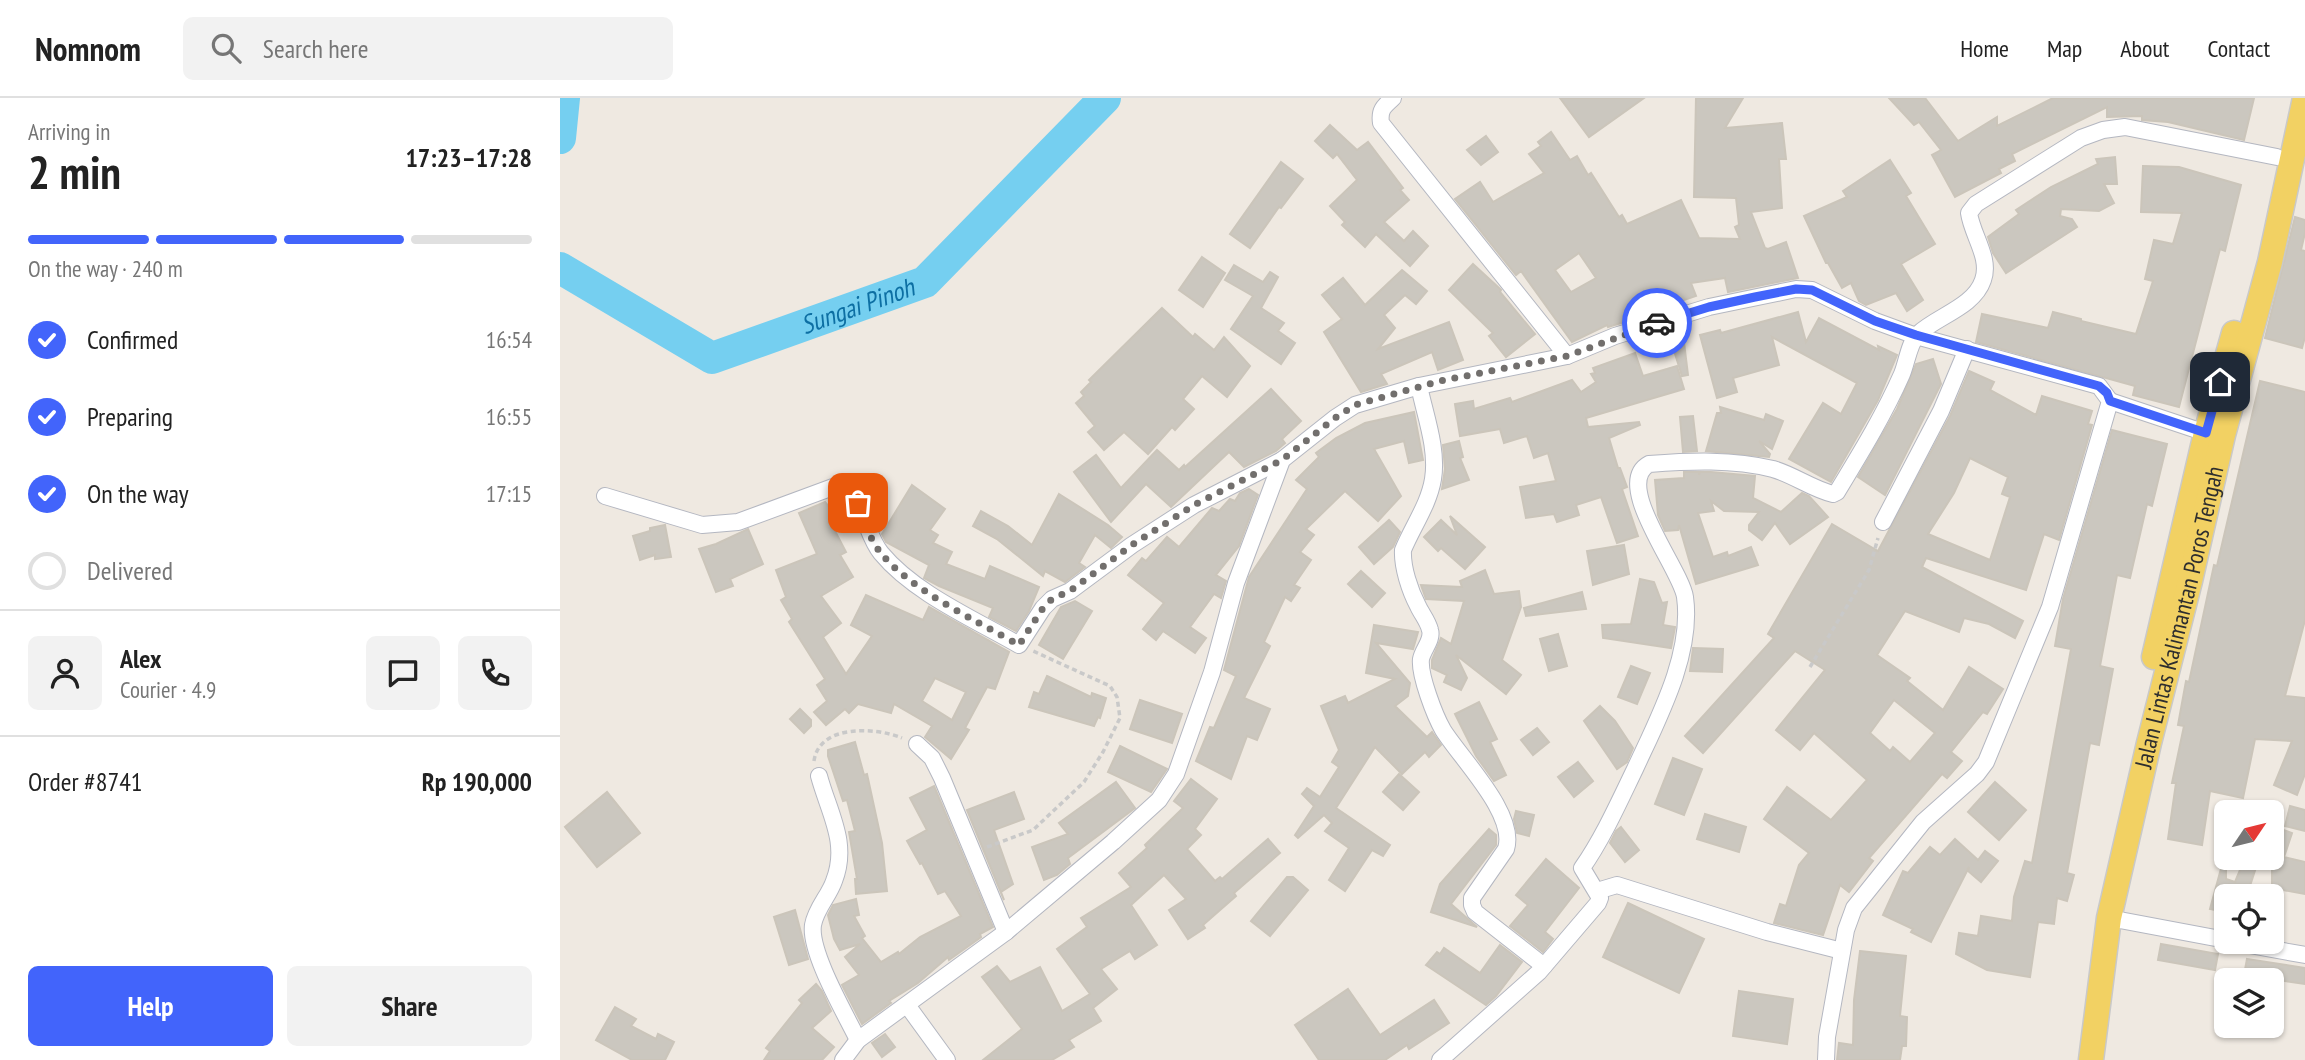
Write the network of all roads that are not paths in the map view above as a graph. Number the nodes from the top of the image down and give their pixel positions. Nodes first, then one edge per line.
1 (1393, 98) edge
2 (2290, 98) edge
3 (2305, 98) edge
4 (2291, 158) edge
5 (1916, 335) junction
6 (1967, 349) junction
7 (1567, 356) junction
8 (1419, 386) junction
9 (2110, 401) junction
10 (2206, 433) junction
11 (1282, 460) junction
12 (605, 496) dead end
13 (1882, 522) road end
14 (917, 744) road end
15 (819, 776) road end
16 (1597, 891) junction
17 (2109, 918) junction
18 (1006, 932) junction
19 (2214, 938) edge
20 (1842, 951) junction
21 (2284, 951) edge
22 (2305, 955) edge
23 (1544, 966) junction
24 (907, 1005) junction
25 (858, 1040) junction
26 (843, 1060) edge
27 (947, 1060) edge
28 (1440, 1060) edge
29 (1826, 1060) edge
30 (2078, 1060) edge
31 (2091, 1060) edge

1 - 7 street
2 - 4 main road, Jalan Lintas Kalimantan Poros Tengah
3 - 4 main road, Jalan Lintas Kalimantan Poros Tengah
4 - 5 street
4 - 10 main road, Jalan Lintas Kalimantan Poros Tengah
4 - 17 main road, Jalan Lintas Kalimantan Poros Tengah
5 - 6 street
5 - 7 street
5 - 16 street
6 - 9 street
6 - 13 street
7 - 8 street
8 - 11 street
8 - 23 street
9 - 10 street
9 - 20 street
10 - 30 main road, Jalan Lintas Kalimantan Poros Tengah
11 - 12 street
11 - 18 street
14 - 18 street
15 - 25 street
16 - 20 street
16 - 23 street
17 - 19 street
17 - 31 main road, Jalan Lintas Kalimantan Poros Tengah
18 - 24 street
20 - 29 street
21 - 22 street
23 - 28 street
24 - 25 street
24 - 27 street
25 - 26 street

